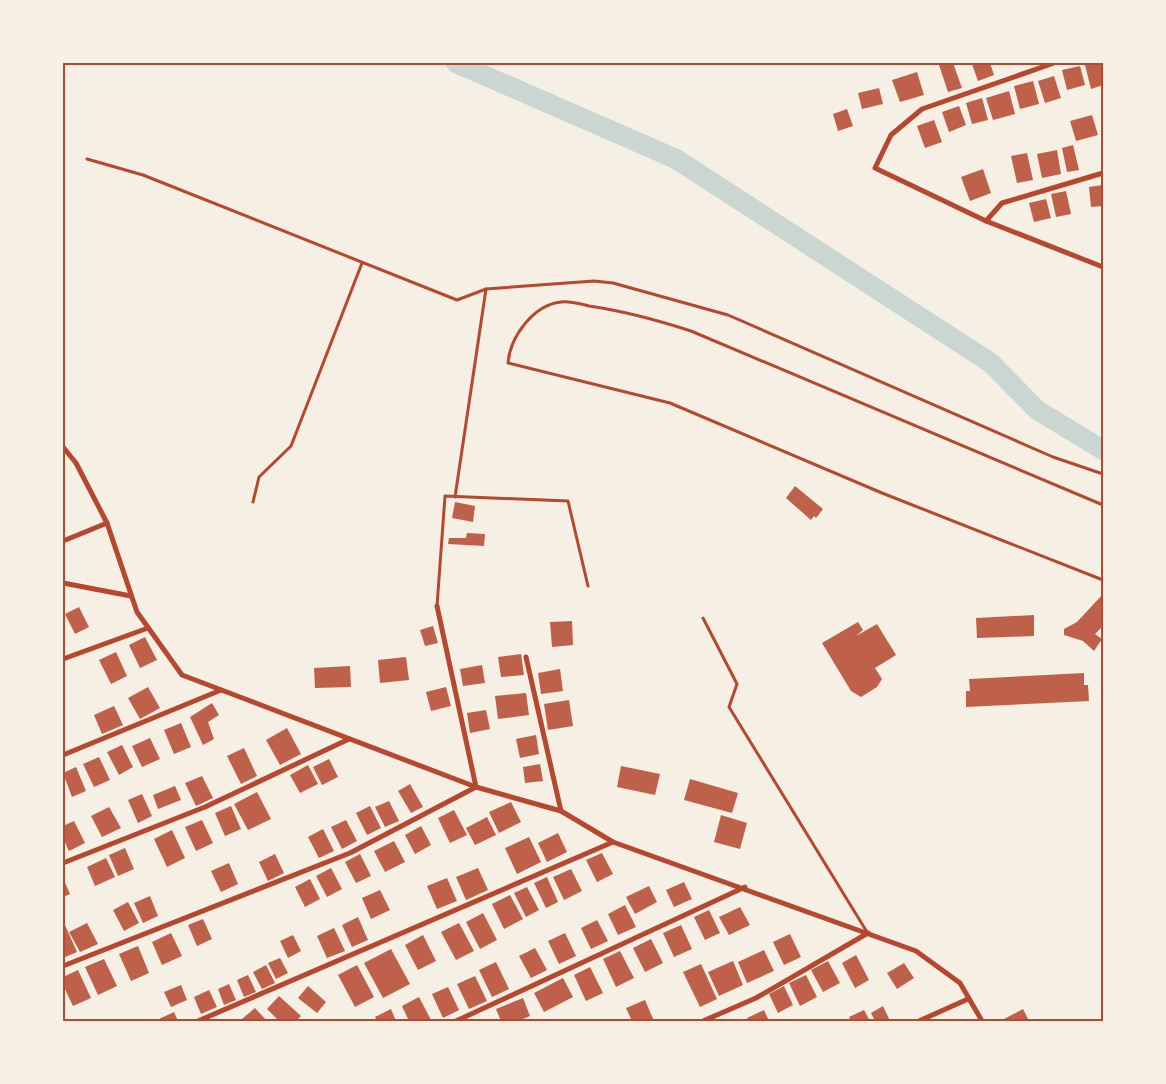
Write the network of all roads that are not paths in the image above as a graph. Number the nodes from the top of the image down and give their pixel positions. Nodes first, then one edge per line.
1 (1054, 63) edge
2 (87, 159) dead end
3 (1103, 173) edge
4 (986, 221) junction
5 (362, 263) junction
6 (1103, 267) edge
7 (486, 288) junction
8 (63, 447) edge
9 (1103, 474) edge
10 (455, 496) junction
11 (253, 502) dead end
12 (1103, 505) edge
13 (107, 523) junction
14 (63, 541) edge
15 (1103, 580) edge
16 (63, 583) edge
17 (588, 586) dead end
18 (131, 596) junction
19 (437, 606) joint
20 (703, 618) dead end
21 (148, 628) junction
22 (526, 657) dead end
23 (63, 659) edge
24 (221, 690) junction
25 (349, 739) junction
26 (63, 755) edge
27 (476, 788) junction
28 (561, 811) junction
29 (613, 842) junction
30 (63, 863) edge
31 (745, 887) junction
32 (868, 933) junction
33 (63, 966) edge
34 (968, 999) junction
35 (198, 1021) edge
36 (456, 1021) edge
37 (703, 1021) edge
38 (919, 1021) edge
39 (982, 1021) edge

1 - 4 street
2 - 5 lane
3 - 4 street
4 - 6 street
5 - 7 lane
5 - 11 lane
7 - 9 lane
7 - 10 lane
8 - 13 street
10 - 17 lane
10 - 19 lane
12 - 15 lane
13 - 14 street
13 - 18 street
16 - 18 street
18 - 21 street
19 - 27 street
20 - 32 lane
21 - 23 street
21 - 24 street
22 - 28 street
24 - 25 street
24 - 26 street
25 - 27 street
25 - 30 street
27 - 28 street
27 - 33 street
28 - 29 street
29 - 31 street
29 - 35 street
31 - 32 street
31 - 36 street
32 - 34 street
32 - 37 street
34 - 38 street
34 - 39 street

